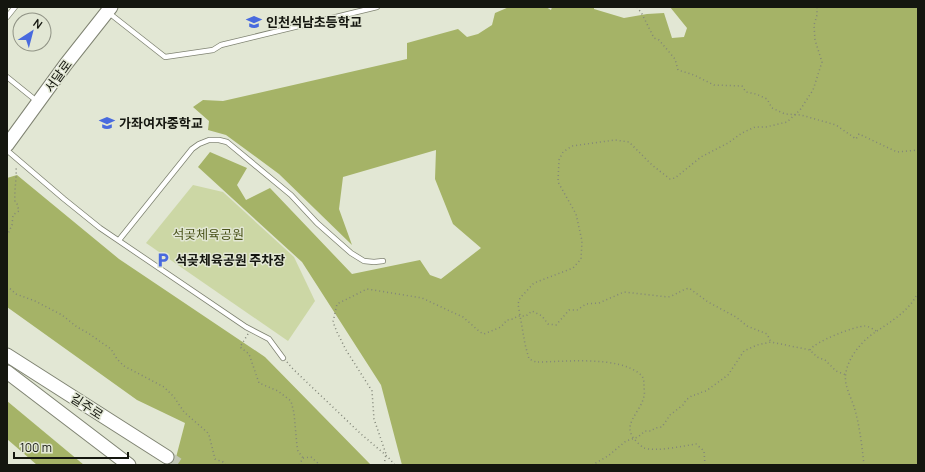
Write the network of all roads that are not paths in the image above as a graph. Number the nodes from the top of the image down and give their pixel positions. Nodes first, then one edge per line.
1 (15, 7) edge
2 (377, 7) edge
3 (109, 9) edge
4 (7, 17) edge
5 (66, 64) junction
6 (7, 77) edge
7 (33, 98) junction
8 (7, 131) edge
9 (10, 152) edge
10 (119, 240) junction
11 (383, 261) dead end
12 (7, 355) edge
13 (283, 358) road end
14 (7, 372) edge
15 (166, 457) tunnel mouth
16 (129, 465) edge

1 - 4 lane
2 - 3 lane
3 - 5 main road, 서달로
5 - 7 main road
5 - 9 main road, 서달로
6 - 7 lane
7 - 8 main road
9 - 10 lane
10 - 11 lane
10 - 13 lane
12 - 15 main road, 길주로
14 - 16 main road, 길주로

